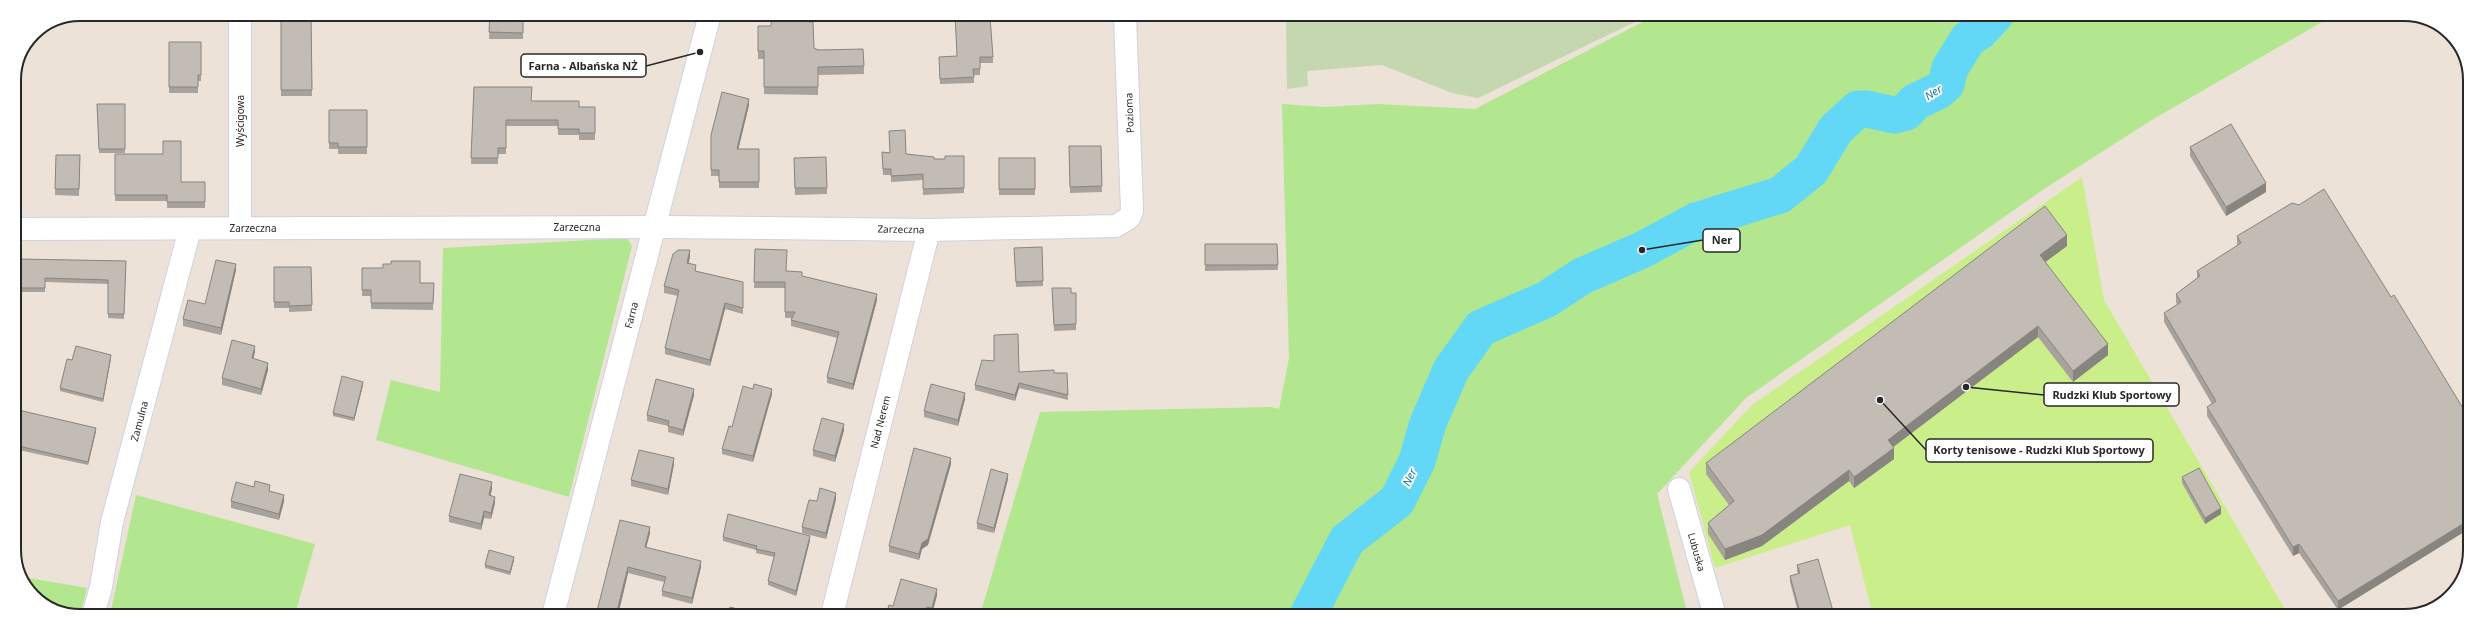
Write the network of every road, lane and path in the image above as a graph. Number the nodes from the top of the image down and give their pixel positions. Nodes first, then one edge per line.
1 (240, 21) edge
2 (708, 21) edge
3 (1125, 21) edge
4 (1132, 211) joint
5 (654, 227) junction
6 (190, 228) junction
7 (240, 228) junction
8 (21, 229) edge
9 (929, 230) junction
10 (1679, 489) dead end
11 (95, 609) edge
12 (555, 609) edge
13 (834, 609) edge
14 (1713, 609) edge

1 - 7 street, Wyścigowa
2 - 5 street, Farna
3 - 4 street, Pozioma
4 - 9 street, Zarzeczna
5 - 7 street, Zarzeczna
5 - 9 street, Zarzeczna
5 - 12 street, Farna
6 - 7 street, Zarzeczna
6 - 8 street, Zarzeczna
6 - 11 street, Zamulna
9 - 13 street, Nad Nerem
10 - 14 street, Lubuska

